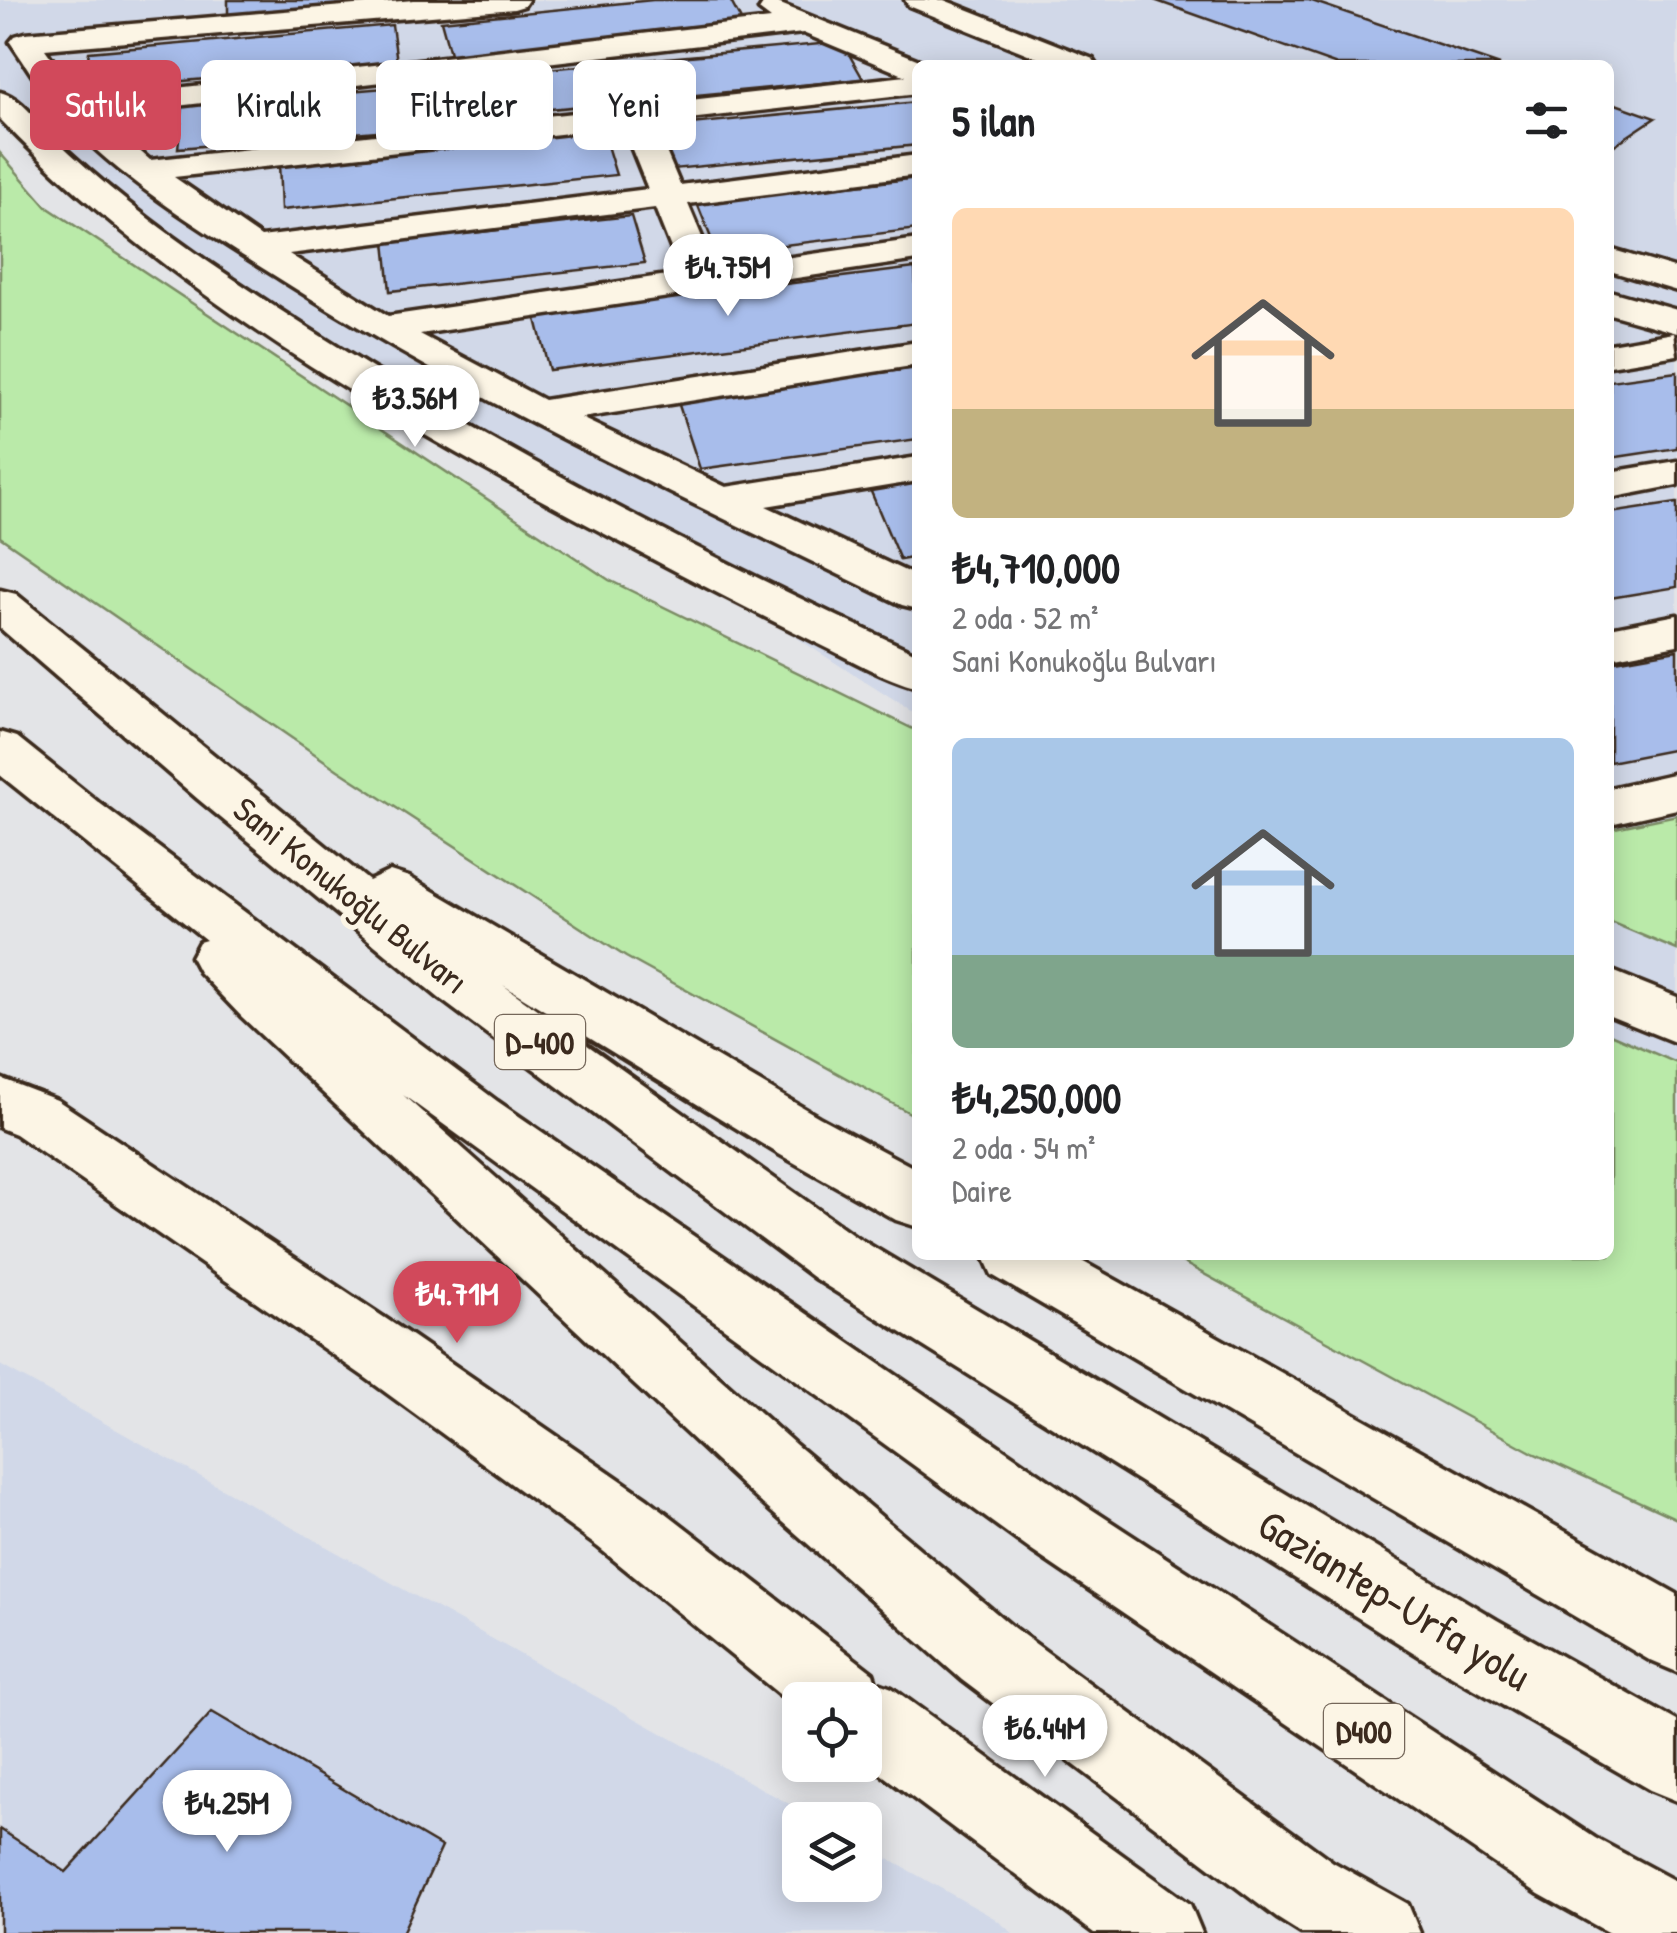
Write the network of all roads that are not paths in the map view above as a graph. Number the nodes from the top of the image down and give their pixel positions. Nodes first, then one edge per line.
1 (514, 0) edge
2 (749, 0) edge
3 (919, 0) edge
4 (416, 4) edge
5 (134, 6) dead end
6 (806, 24) junction
7 (25, 42) junction
8 (38, 60) edge
9 (432, 60) edge
10 (516, 60) edge
11 (1069, 60) edge
12 (912, 68) edge
13 (376, 76) edge
14 (912, 85) edge
15 (181, 97) edge
16 (0, 100) edge
17 (696, 109) edge
18 (376, 145) edge
19 (118, 150) edge
20 (650, 150) edge
21 (912, 166) edge
22 (142, 172) junction
23 (670, 195) junction
24 (254, 248) junction
25 (912, 250) edge
26 (1614, 261) edge
27 (1677, 280) edge
28 (702, 281) junction
29 (1614, 304) edge
30 (1614, 327) edge
31 (382, 328) junction
32 (1676, 337) edge
33 (912, 354) edge
34 (1614, 354) edge
35 (538, 413) junction
36 (912, 470) edge
37 (1677, 473) edge
38 (1614, 484) edge
39 (724, 500) junction
40 (912, 592) edge
41 (0, 604) edge
42 (1677, 630) edge
43 (1614, 642) edge
44 (912, 670) edge
45 (9, 763) edge
46 (216, 787) junction
47 (1677, 791) edge
48 (1614, 805) edge
49 (80, 815) junction
50 (1614, 994) edge
51 (1677, 1020) edge
52 (0, 1102) edge
53 (912, 1199) edge
54 (1023, 1260) edge
55 (1115, 1432) joint
56 (1057, 1527) joint
57 (1677, 1635) edge
58 (823, 1682) edge
59 (882, 1727) edge
60 (1677, 1764) edge
61 (1677, 1926) edge
62 (1161, 1933) edge
63 (1379, 1933) edge

1 - 4 main road
2 - 6 main road
3 - 11 main road
4 - 7 main road
4 - 9 main road
5 - 7 main road
6 - 10 main road
6 - 12 main road
7 - 8 main road
13 - 15 main road
14 - 17 main road
16 - 44 main road
18 - 22 main road
19 - 22 main road
20 - 23 main road
21 - 23 main road
22 - 24 main road
23 - 24 main road
23 - 28 main road
24 - 31 main road
25 - 28 main road
26 - 27 main road
28 - 31 main road
29 - 32 main road
30 - 32 main road
31 - 35 main road
32 - 34 main road
33 - 35 main road
35 - 39 main road
36 - 39 main road
37 - 38 main road
39 - 40 main road
41 - 46 main road, Sani Konukoğlu Bulvarı / D-400
42 - 43 main road
45 - 49 main road, D-400
46 - 53 main road
46 - 55 main road, Sani Konukoğlu Bulvarı / D-400
47 - 48 main road
49 - 56 main road, D-400
49 - 63 main road
50 - 51 main road
52 - 58 main road
54 - 57 main road
55 - 60 main road, Gaziantep-Urfa yolu
56 - 61 main road, D400
59 - 62 main road

